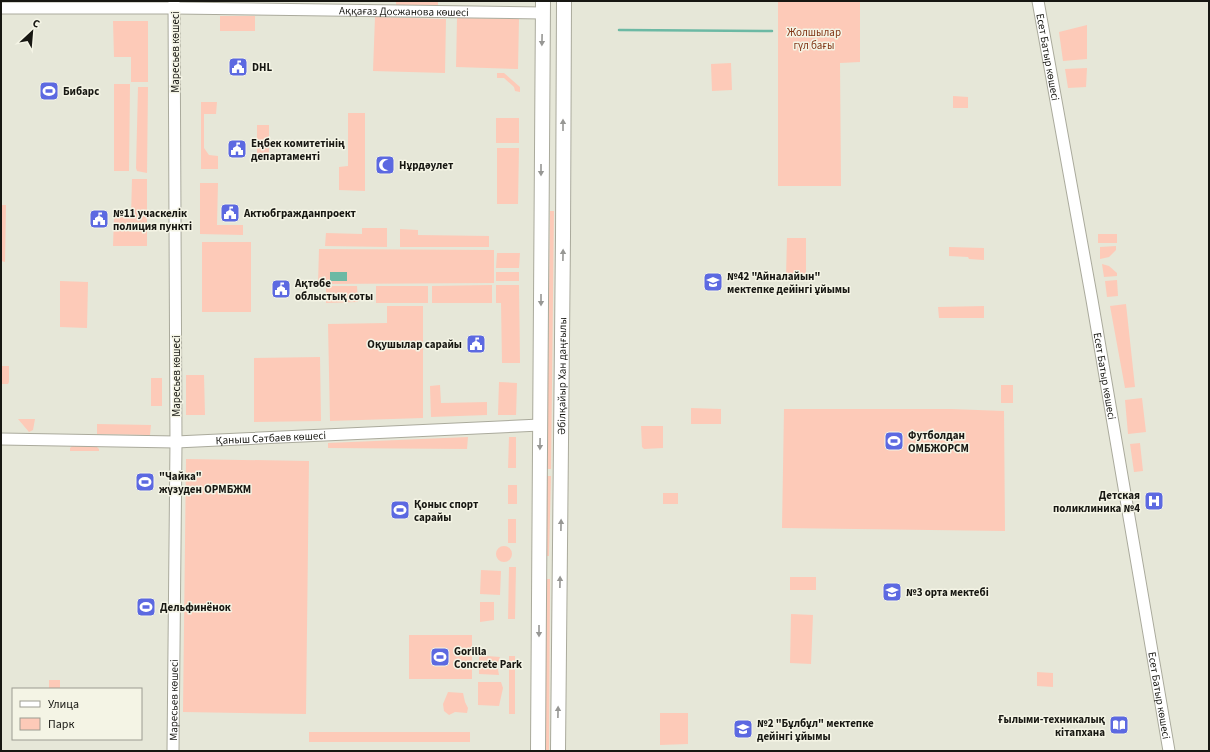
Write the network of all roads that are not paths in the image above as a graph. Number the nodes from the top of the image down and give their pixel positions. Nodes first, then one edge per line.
1 (564, 1) edge
2 (1038, 1) edge
3 (174, 5) edge
4 (543, 7) edge
5 (1, 8) edge
6 (541, 197) junction
7 (563, 197) junction
8 (540, 425) junction
9 (1, 439) edge
10 (176, 442) junction
11 (539, 564) junction
12 (560, 564) junction
13 (173, 751) edge
14 (538, 751) edge
15 (558, 751) edge
16 (1169, 751) edge

7 -> 1 main road, Әбілқайыр Хан даңғылы
2 - 16 street, Есет Батыр көшесі
3 - 4 street, Аққағаз Досжанова көшесі
3 - 5 street, Аққағаз Досжанова көшесі
3 - 10 street, Маресьев көшесі
4 -> 6 main road, Әбілқайыр Хан даңғылы
6 - 7 main road
6 -> 8 main road, Әбілқайыр Хан даңғылы
12 -> 7 main road, Әбілқайыр Хан даңғылы
8 - 10 street, Қаныш Сәтбаев көшесі
8 -> 11 main road, Әбілқайыр Хан даңғылы
9 - 10 street, Қаныш Сәтбаев көшесі
10 - 13 street, Маресьев көшесі
11 - 12 main road
11 -> 14 main road, Әбілқайыр Хан даңғылы
15 -> 12 main road, Әбілқайыр Хан даңғылы

